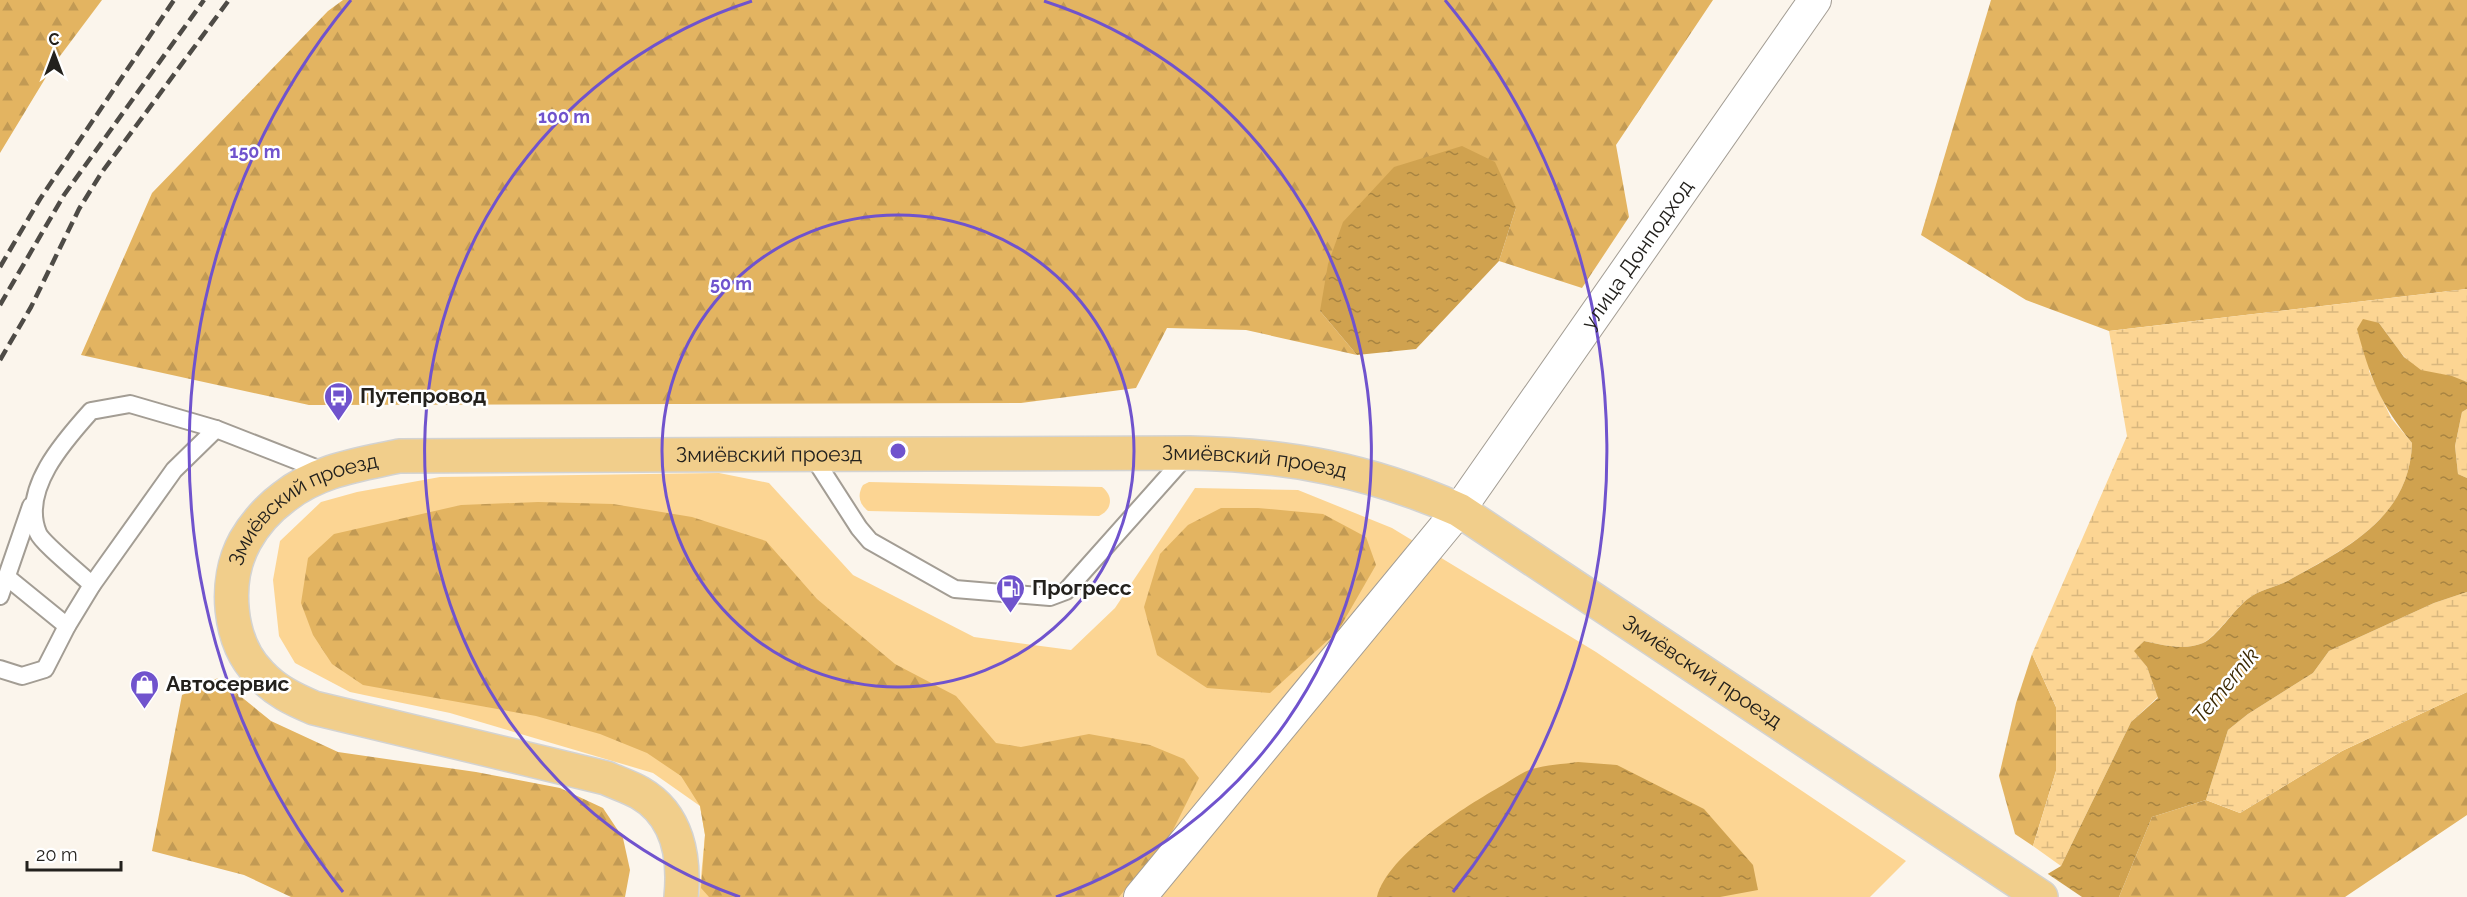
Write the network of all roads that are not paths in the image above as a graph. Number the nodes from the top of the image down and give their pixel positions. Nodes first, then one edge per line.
1 (1815, 0) edge
2 (216, 429) junction
3 (1190, 453) junction
4 (812, 455) junction
5 (326, 472) junction
6 (33, 502) junction
7 (1459, 510) junction
8 (8, 578) junction
9 (92, 585) junction
10 (0, 596) edge
11 (67, 626) junction
12 (0, 669) edge
13 (681, 897) edge
14 (1140, 897) edge
15 (2041, 897) edge

1 - 7 street, улица Донподход
2 - 5 lane
2 - 6 lane
2 - 9 lane
3 - 4 main road, Змиёвский проезд
3 - 4 lane
3 - 7 main road, Змиёвский проезд
4 - 5 main road, Змиёвский проезд
5 - 13 main road, Змиёвский проезд
6 - 8 lane
6 - 9 lane
7 - 14 street, улица Донподход
7 - 15 main road, Змиёвский проезд
8 - 10 lane
8 - 11 lane
9 - 11 lane
11 - 12 lane

